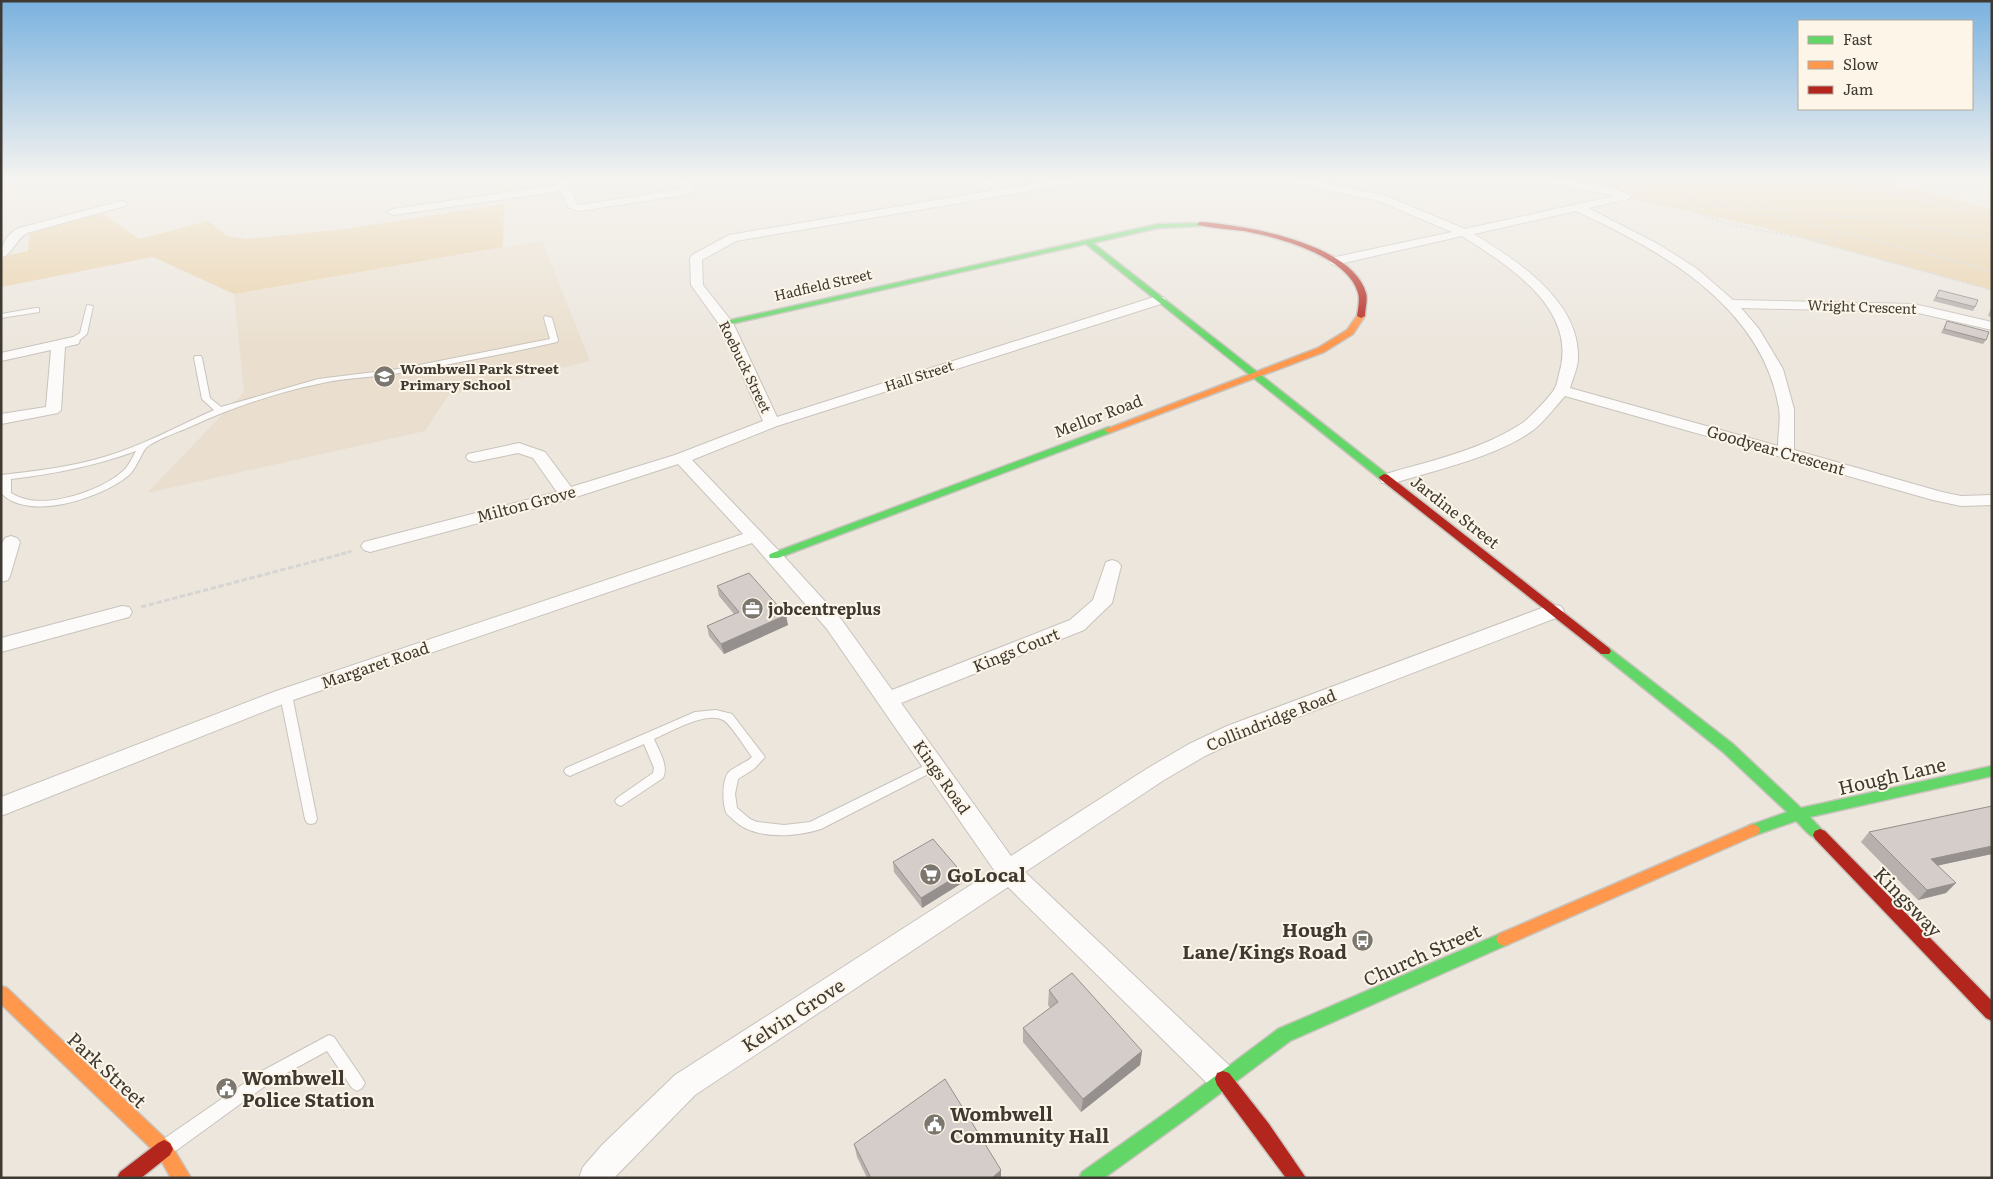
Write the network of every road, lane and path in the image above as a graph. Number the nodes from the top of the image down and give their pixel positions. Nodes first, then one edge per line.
1 (16, 235) edge
2 (751, 235) edge
3 (1115, 235) edge
4 (1270, 235) edge
5 (1448, 235) edge
6 (1467, 235) edge
7 (1635, 235) edge
8 (1786, 235) edge
9 (1837, 235) edge
10 (1856, 235) edge
11 (1969, 235) edge
12 (1802, 238) junction
13 (1992, 239) edge
14 (1086, 241) junction
15 (1, 254) edge
16 (1335, 260) junction
17 (1992, 273) edge
18 (1992, 290) edge
19 (1159, 300) junction
20 (1730, 304) junction
21 (89, 306) dead end
22 (36, 310) dead end
23 (1, 316) edge
24 (548, 318) dead end
25 (726, 323) junction
26 (1992, 326) edge
27 (66, 343) junction
28 (1, 357) edge
29 (198, 358) dead end
30 (1255, 374) junction
31 (1562, 390) junction
32 (220, 410) junction
33 (1, 419) edge
34 (772, 423) junction
35 (142, 446) junction
36 (1786, 453) junction
37 (474, 457) dead end
38 (681, 458) junction
39 (4, 478) edge
40 (1388, 480) junction
41 (567, 494) junction
42 (1992, 500) edge
43 (754, 536) junction
44 (12, 542) dead end
45 (370, 546) joint
46 (774, 556) junction
47 (1112, 566) dead end
48 (1, 576) edge
49 (122, 612) joint
50 (1554, 612) junction
51 (1, 645) edge
52 (286, 695) junction
53 (888, 700) junction
54 (647, 737) junction
55 (934, 766) junction
56 (570, 771) dead end
57 (1992, 771) edge
58 (621, 801) dead end
59 (1, 807) edge
60 (1799, 814) junction
61 (310, 819) dead end
62 (1009, 872) junction
63 (1, 993) edge
64 (1992, 1013) edge
65 (1223, 1079) junction
66 (357, 1083) dead end
67 (164, 1149) junction
68 (126, 1178) edge
69 (182, 1178) edge
70 (594, 1178) edge
71 (1088, 1178) edge
72 (1297, 1178) edge

1 - 15 street
2 - 25 street, Roebuck Street
3 - 14 street, Hadfield Street
4 - 16 street, Hadfield Street
5 - 16 street
6 - 31 street
7 - 20 street
8 - 12 path
9 - 12 path
10 - 17 path
11 - 13 path
12 - 18 path
14 - 19 street, Jardine Street
14 - 25 street, Hadfield Street
16 - 30 street, Mellor Road
19 - 30 street, Jardine Street
19 - 34 street, Hall Street
20 - 26 street, Wright Crescent
20 - 36 street
21 - 27 lane
22 - 23 lane
24 - 32 lane
25 - 34 street, Roebuck Street
27 - 28 street
27 - 33 street
29 - 32 lane
30 - 40 street, Jardine Street
30 - 46 street, Mellor Road
31 - 36 street, Goodyear Crescent
31 - 40 street
32 - 35 lane
34 - 38 street, Hall Street
35 - 39 lane
35 - 39 lane
36 - 42 street, Goodyear Crescent
37 - 41 street
38 - 41 street, Milton Grove
38 - 43 street, Kings Road
40 - 50 street, Jardine Street
41 - 45 street, Milton Grove
43 - 46 street, Kings Road
43 - 52 street, Margaret Road
44 - 48 street
45 - 49 path
46 - 53 street, Kings Road
47 - 53 street, Kings Court
49 - 51 street
50 - 60 street, Jardine Street
50 - 62 street, Collindridge Road
52 - 59 street, Margaret Road
52 - 61 lane
53 - 55 street, Kings Road
54 - 55 lane
54 - 56 lane
54 - 58 lane
55 - 62 street, Kings Road
57 - 60 street, Hough Lane
60 - 64 street, Kingsway
60 - 65 street, Church Street
62 - 65 street, Kings Road
62 - 70 street, Kelvin Grove
63 - 67 street, Park Street
65 - 71 street, Church Street
65 - 72 street
66 - 67 lane
67 - 68 street
67 - 69 street, Park Street

